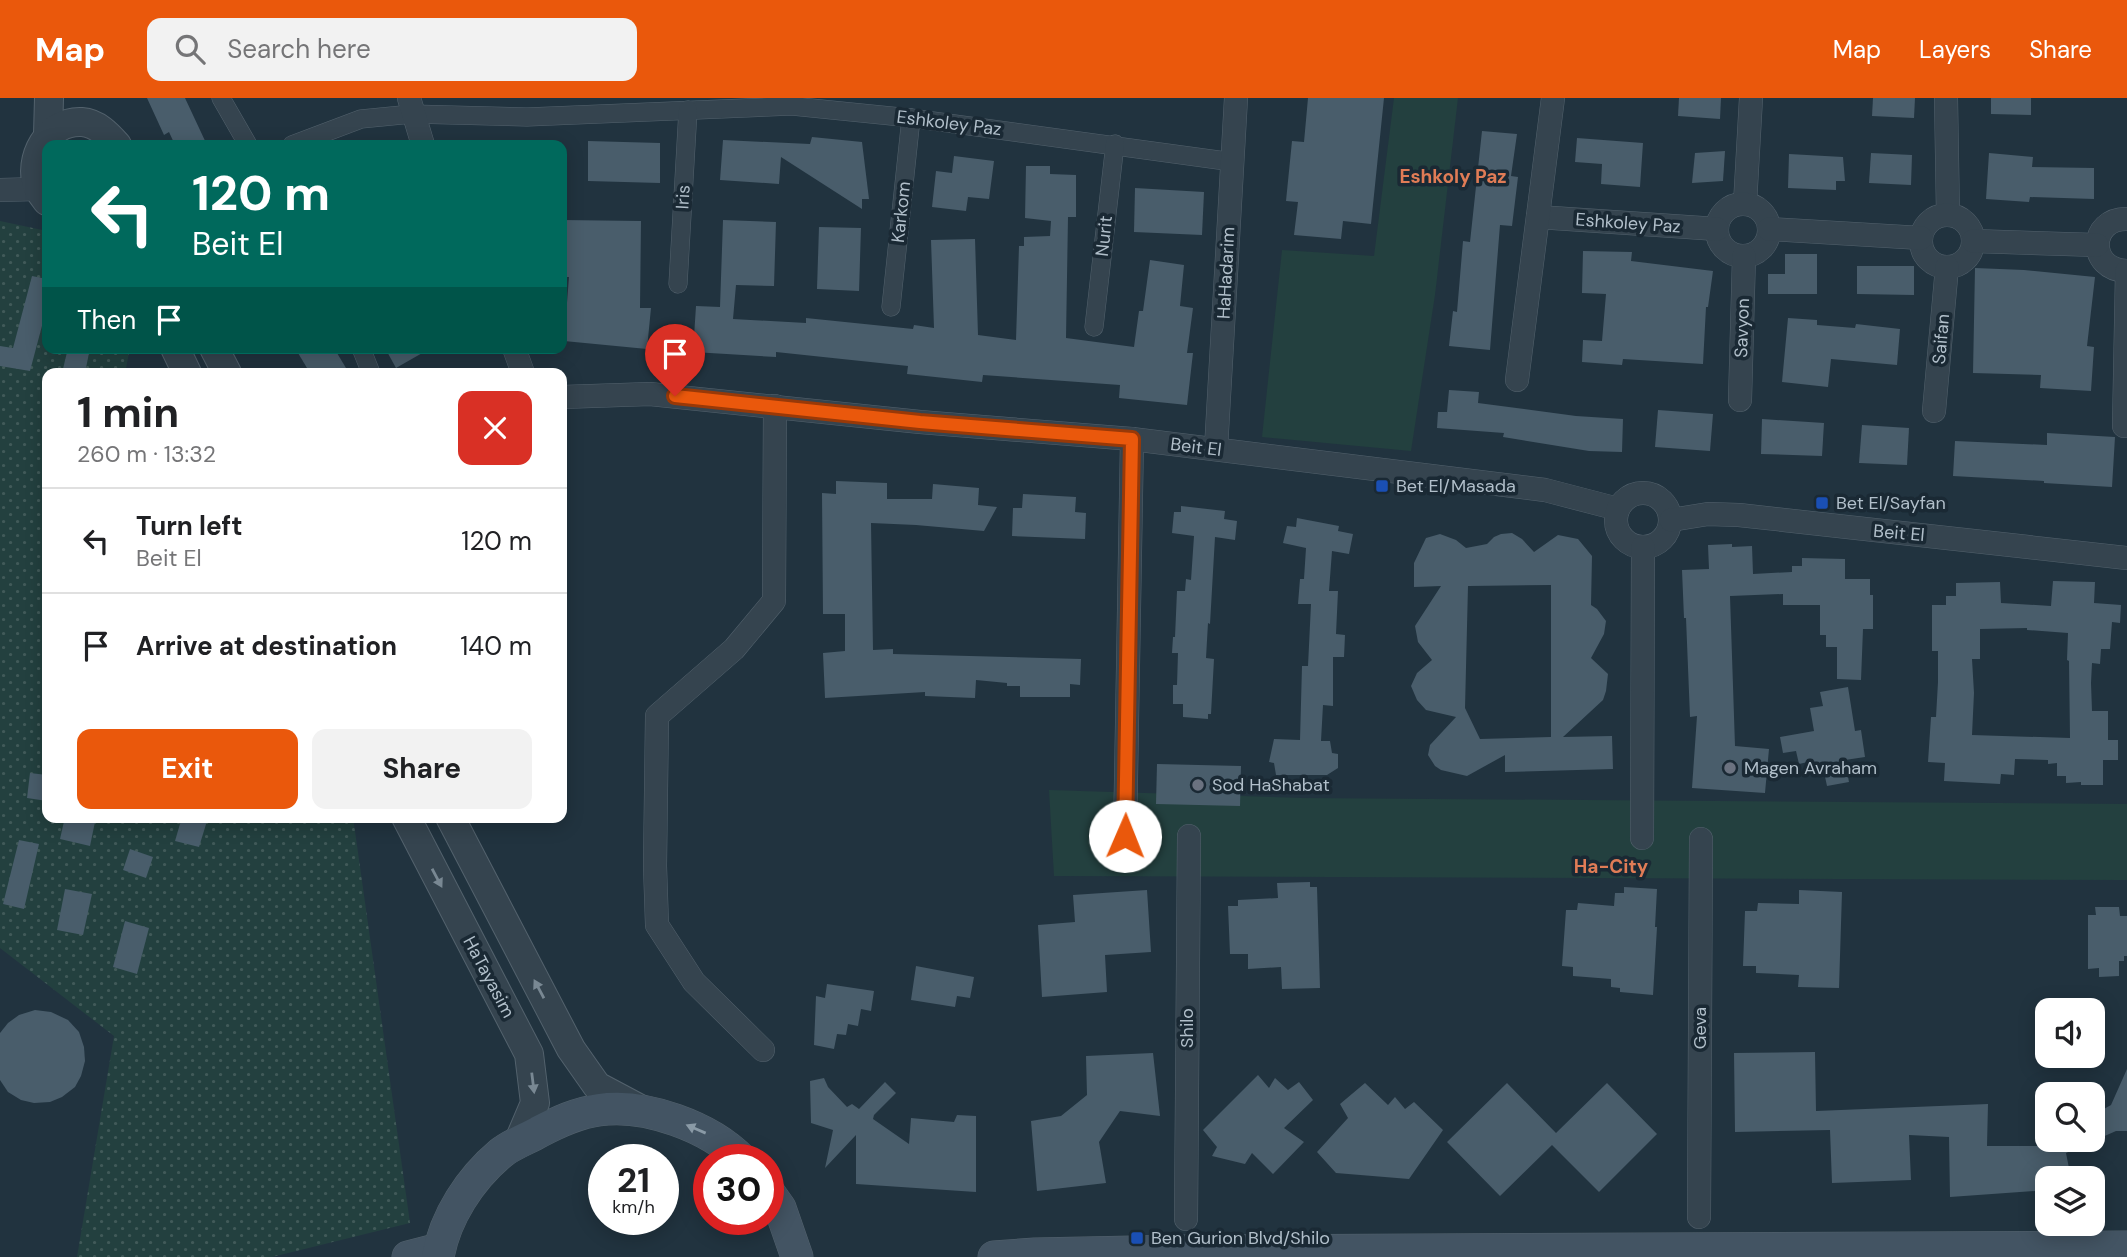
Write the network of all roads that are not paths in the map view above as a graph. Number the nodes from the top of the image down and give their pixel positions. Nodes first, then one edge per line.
1 (48, 98) edge
2 (88, 98) edge
3 (221, 98) edge
4 (1236, 98) edge
5 (1553, 98) edge
6 (1751, 98) edge
7 (1946, 98) edge
8 (793, 102) edge
9 (411, 106) edge
10 (688, 110) junction
11 (911, 118) junction
12 (48, 135) junction
13 (107, 136) edge
14 (45, 140) edge
15 (245, 140) edge
16 (305, 140) edge
17 (421, 140) edge
18 (42, 144) edge
19 (1115, 144) junction
20 (1233, 162) junction
21 (0, 190) edge
22 (42, 192) edge
23 (42, 195) edge
24 (1745, 204) junction
25 (1948, 215) junction
26 (1538, 217) junction
27 (2127, 219) edge
28 (1717, 229) junction
29 (1769, 229) junction
30 (1921, 238) junction
31 (1973, 241) junction
32 (2098, 245) junction
33 (1744, 256) junction
34 (1947, 267) junction
35 (2127, 271) edge
36 (678, 284) dead end
37 (891, 307) dead end
38 (1094, 327) dead end
39 (1517, 380) dead end
40 (567, 397) edge
41 (1740, 400) dead end
42 (775, 406) junction
43 (1934, 411) dead end
44 (2124, 426) dead end
45 (1132, 439) junction
46 (1216, 449) junction
47 (1618, 509) junction
48 (1671, 520) junction
49 (1643, 547) junction
50 (2127, 558) edge
51 (409, 823) edge
52 (453, 823) edge
53 (1125, 836) dead end
54 (1189, 836) dead end
55 (1642, 838) dead end
56 (1701, 839) dead end
57 (763, 1050) dead end
58 (644, 1111) junction
59 (518, 1143) junction
60 (722, 1144) edge
61 (1699, 1217) dead end
62 (1186, 1219) dead end
63 (784, 1220) edge
64 (2127, 1247) edge
65 (439, 1253) edge
66 (408, 1257) edge
67 (797, 1257) edge
68 (994, 1257) edge

1 - 12 street
2 - 13 street
3 - 15 street
4 - 20 street, HaHadarim
5 - 26 street
6 - 24 street
7 - 25 street
8 - 10 street, Eshkoley Paz
8 - 11 street, Eshkoley Paz
9 - 10 street, Eshkoley Paz
9 - 16 street, Eshkoley Paz
9 - 17 street
10 - 36 street, Iris
11 - 19 street, Eshkoley Paz
11 - 37 street, Karkom
12 - 13 street
12 - 14 street
18 - 22 street
19 - 20 street, Eshkoley Paz
19 - 38 street, Nurit
20 - 46 street, HaHadarim
21 - 23 street
24 - 28 street
24 - 29 street
25 - 30 street
25 - 31 street
26 - 28 street, Eshkoley Paz
26 - 39 street
27 - 32 street
28 - 33 street
29 - 30 street
29 - 33 street
30 - 34 street
31 - 32 street
31 - 34 street
32 - 35 street
33 - 41 street, Savyon
34 - 43 street, Saifan
35 - 44 street
40 - 42 street, Beit El
42 - 45 street, Beit El
42 - 57 street
45 - 46 street, Beit El
45 - 53 street
46 - 47 street, Beit El
47 - 48 street
47 - 49 street
48 - 49 street
48 - 50 street, Beit El
49 - 55 street
51 -> 59 street, HaTayasim
58 -> 52 street
54 - 62 street, Shilo
56 - 61 street, Geva
58 - 59 main road
60 -> 58 main road
59 - 65 main road
63 - 67 main road
64 - 68 main road
65 - 66 main road

